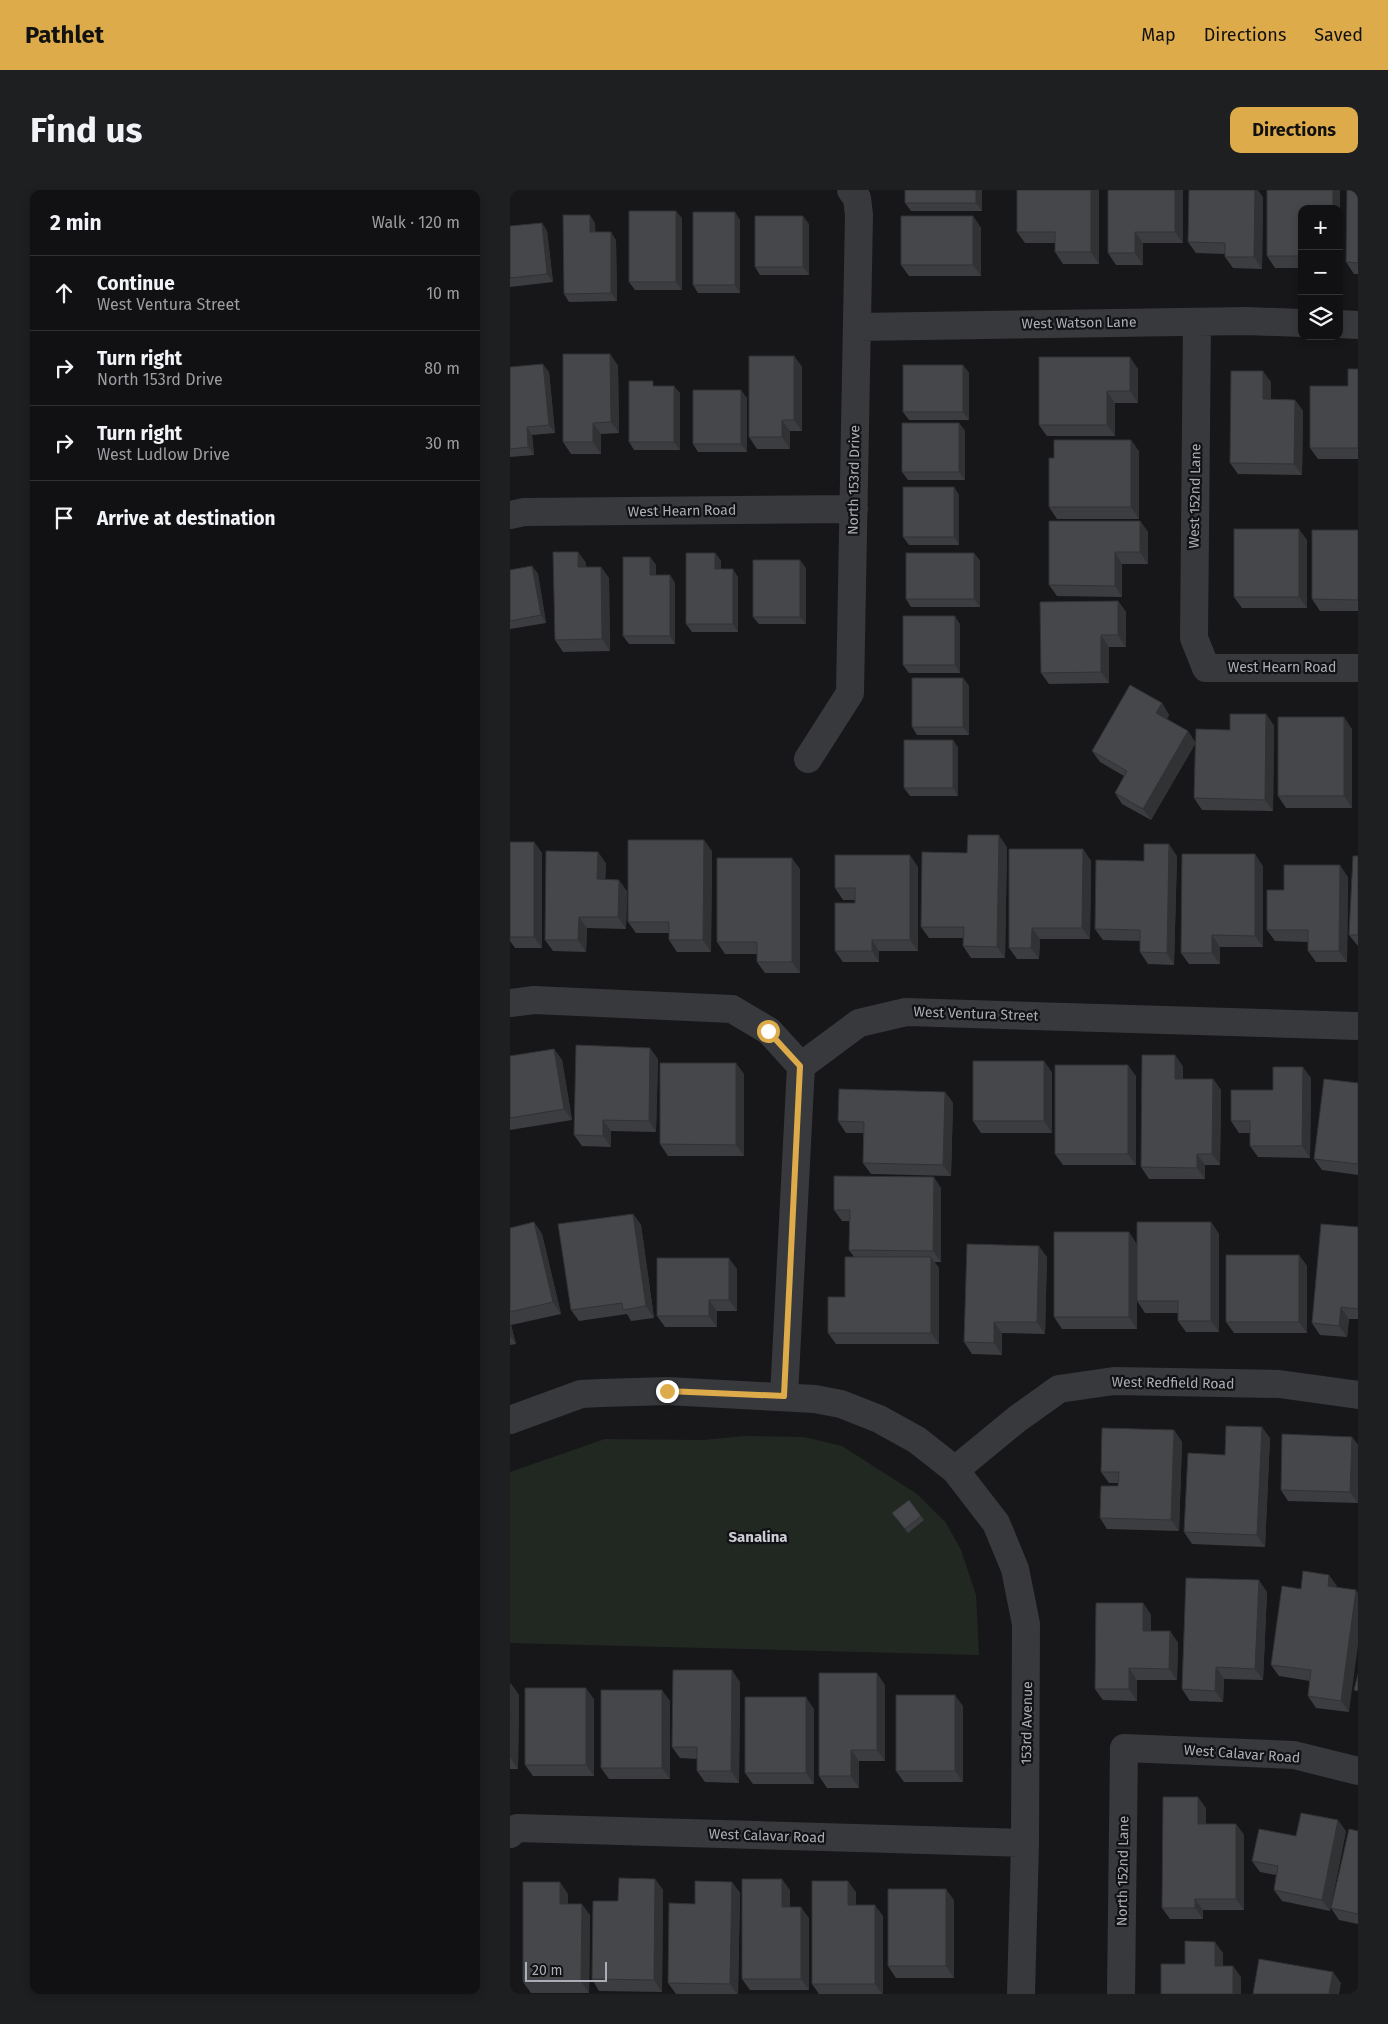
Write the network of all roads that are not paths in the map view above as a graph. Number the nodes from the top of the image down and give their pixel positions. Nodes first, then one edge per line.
1 (851, 190) edge
2 (1197, 322) junction
3 (1298, 323) edge
4 (1343, 324) edge
5 (1358, 325) edge
6 (857, 327) junction
7 (854, 509) junction
8 (510, 515) edge
9 (1206, 668) joint
10 (1358, 668) edge
11 (808, 759) dead end
12 (510, 1003) edge
13 (1358, 1026) edge
14 (800, 1066) junction
15 (1358, 1395) edge
16 (784, 1396) junction
17 (510, 1420) edge
18 (955, 1470) junction
19 (1124, 1748) joint
20 (1358, 1771) edge
21 (510, 1834) edge
22 (1025, 1843) junction
23 (1021, 1994) edge
24 (1121, 1994) edge

1 - 6 street, North 153rd Drive
2 - 3 street, West Watson Lane
2 - 6 street, West Watson Lane
2 - 9 street, West 152nd Lane
4 - 5 street
6 - 7 street, North 153rd Drive
7 - 8 street, West Hearn Road
7 - 11 street, North 153rd Drive
9 - 10 street, West Hearn Road
12 - 14 street
13 - 14 street, West Ventura Street
14 - 16 street
15 - 18 street, West Redfield Road
16 - 17 street, 153rd Avenue
16 - 18 street, 153rd Avenue
18 - 22 street, 153rd Avenue
19 - 20 street, West Calavar Road
19 - 24 street, North 152nd Lane
21 - 22 street, West Calavar Road
22 - 23 street, 153rd Avenue

